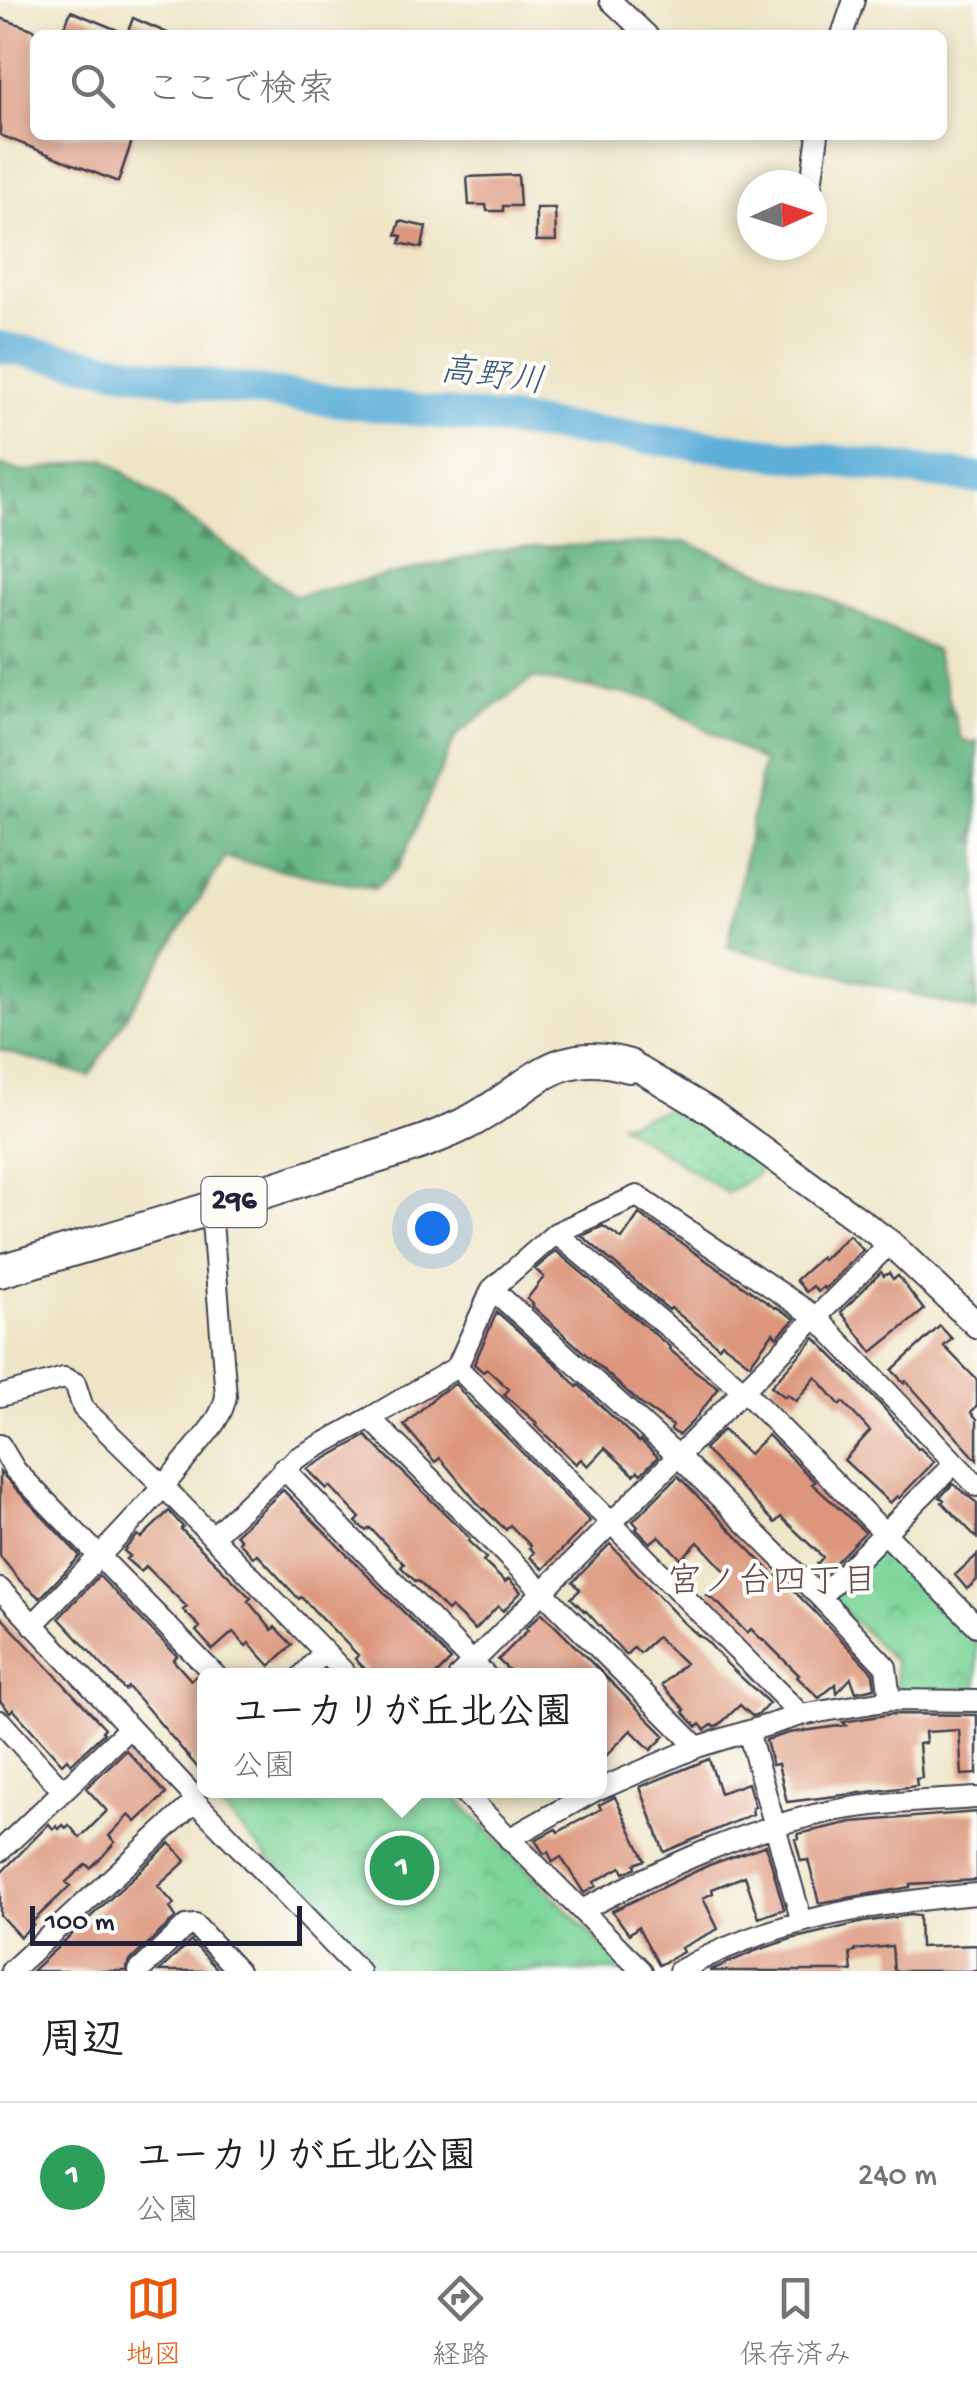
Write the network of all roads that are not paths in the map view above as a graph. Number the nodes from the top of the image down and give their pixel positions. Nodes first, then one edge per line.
1 (610, 0) edge
2 (854, 0) edge
3 (642, 30) edge
4 (844, 30) edge
5 (817, 140) edge
6 (814, 170) edge
7 (629, 1066) joint
8 (211, 1209) junction
9 (556, 1233) junction
10 (890, 1243) junction
11 (0, 1270) edge
12 (492, 1289) junction
13 (816, 1317) junction
14 (977, 1326) edge
15 (456, 1367) junction
16 (744, 1390) junction
17 (0, 1396) edge
18 (370, 1418) junction
19 (0, 1445) edge
20 (678, 1456) junction
21 (955, 1463) junction
22 (283, 1468) junction
23 (977, 1486) edge
24 (164, 1487) junction
25 (611, 1523) junction
26 (884, 1534) junction
27 (212, 1537) junction
28 (100, 1554) junction
29 (0, 1588) edge
30 (542, 1592) junction
31 (820, 1597) junction
32 (32, 1625) junction
33 (977, 1626) edge
34 (324, 1652) junction
35 (208, 1668) edge
36 (309, 1668) edge
37 (340, 1668) edge
38 (470, 1668) edge
39 (476, 1668) edge
40 (890, 1700) junction
41 (977, 1701) edge
42 (801, 1715) junction
43 (0, 1721) edge
44 (130, 1728) junction
45 (748, 1731) junction
46 (697, 1747) junction
47 (607, 1786) edge
48 (64, 1791) junction
49 (470, 1798) edge
50 (583, 1798) edge
51 (977, 1798) edge
52 (193, 1799) junction
53 (775, 1827) junction
54 (509, 1839) junction
55 (1, 1848) edge
56 (977, 1894) edge
57 (582, 1910) junction
58 (802, 1922) junction
59 (11, 1971) edge
60 (139, 1971) edge
61 (238, 1971) edge
62 (359, 1971) edge
63 (642, 1971) edge
64 (679, 1971) edge

1 - 3 street
2 - 4 street
5 - 6 street
7 - 8 highway, 296
7 - 10 street
8 - 11 highway, 296
8 - 24 street
9 - 12 street
9 - 13 street
9 - 16 street
10 - 13 street
10 - 14 street
12 - 15 street
12 - 20 street
13 - 16 street
13 - 21 street
15 - 18 street
15 - 25 street
16 - 20 street
16 - 26 street
17 - 24 street
18 - 22 street
18 - 30 street
19 - 28 street
20 - 25 street
20 - 31 street
21 - 23 street
21 - 26 street
22 - 27 street
22 - 38 street
24 - 27 street
24 - 28 street
25 - 30 street
25 - 42 street
26 - 31 street
26 - 33 street
27 - 34 street
28 - 32 street
28 - 35 street
29 - 32 street
30 - 39 street
30 - 46 street
31 - 40 street
32 - 44 street
34 - 36 street
34 - 37 street
40 - 41 street
40 - 42 street
42 - 45 street
43 - 48 street
44 - 48 street
44 - 52 street
45 - 46 street
45 - 53 street
46 - 47 street
48 - 55 street
49 - 54 street
50 - 54 street
51 - 53 street
52 - 59 street
52 - 62 street
53 - 57 street
53 - 58 street
54 - 57 street
56 - 58 street
57 - 63 street
58 - 64 street
60 - 61 street

